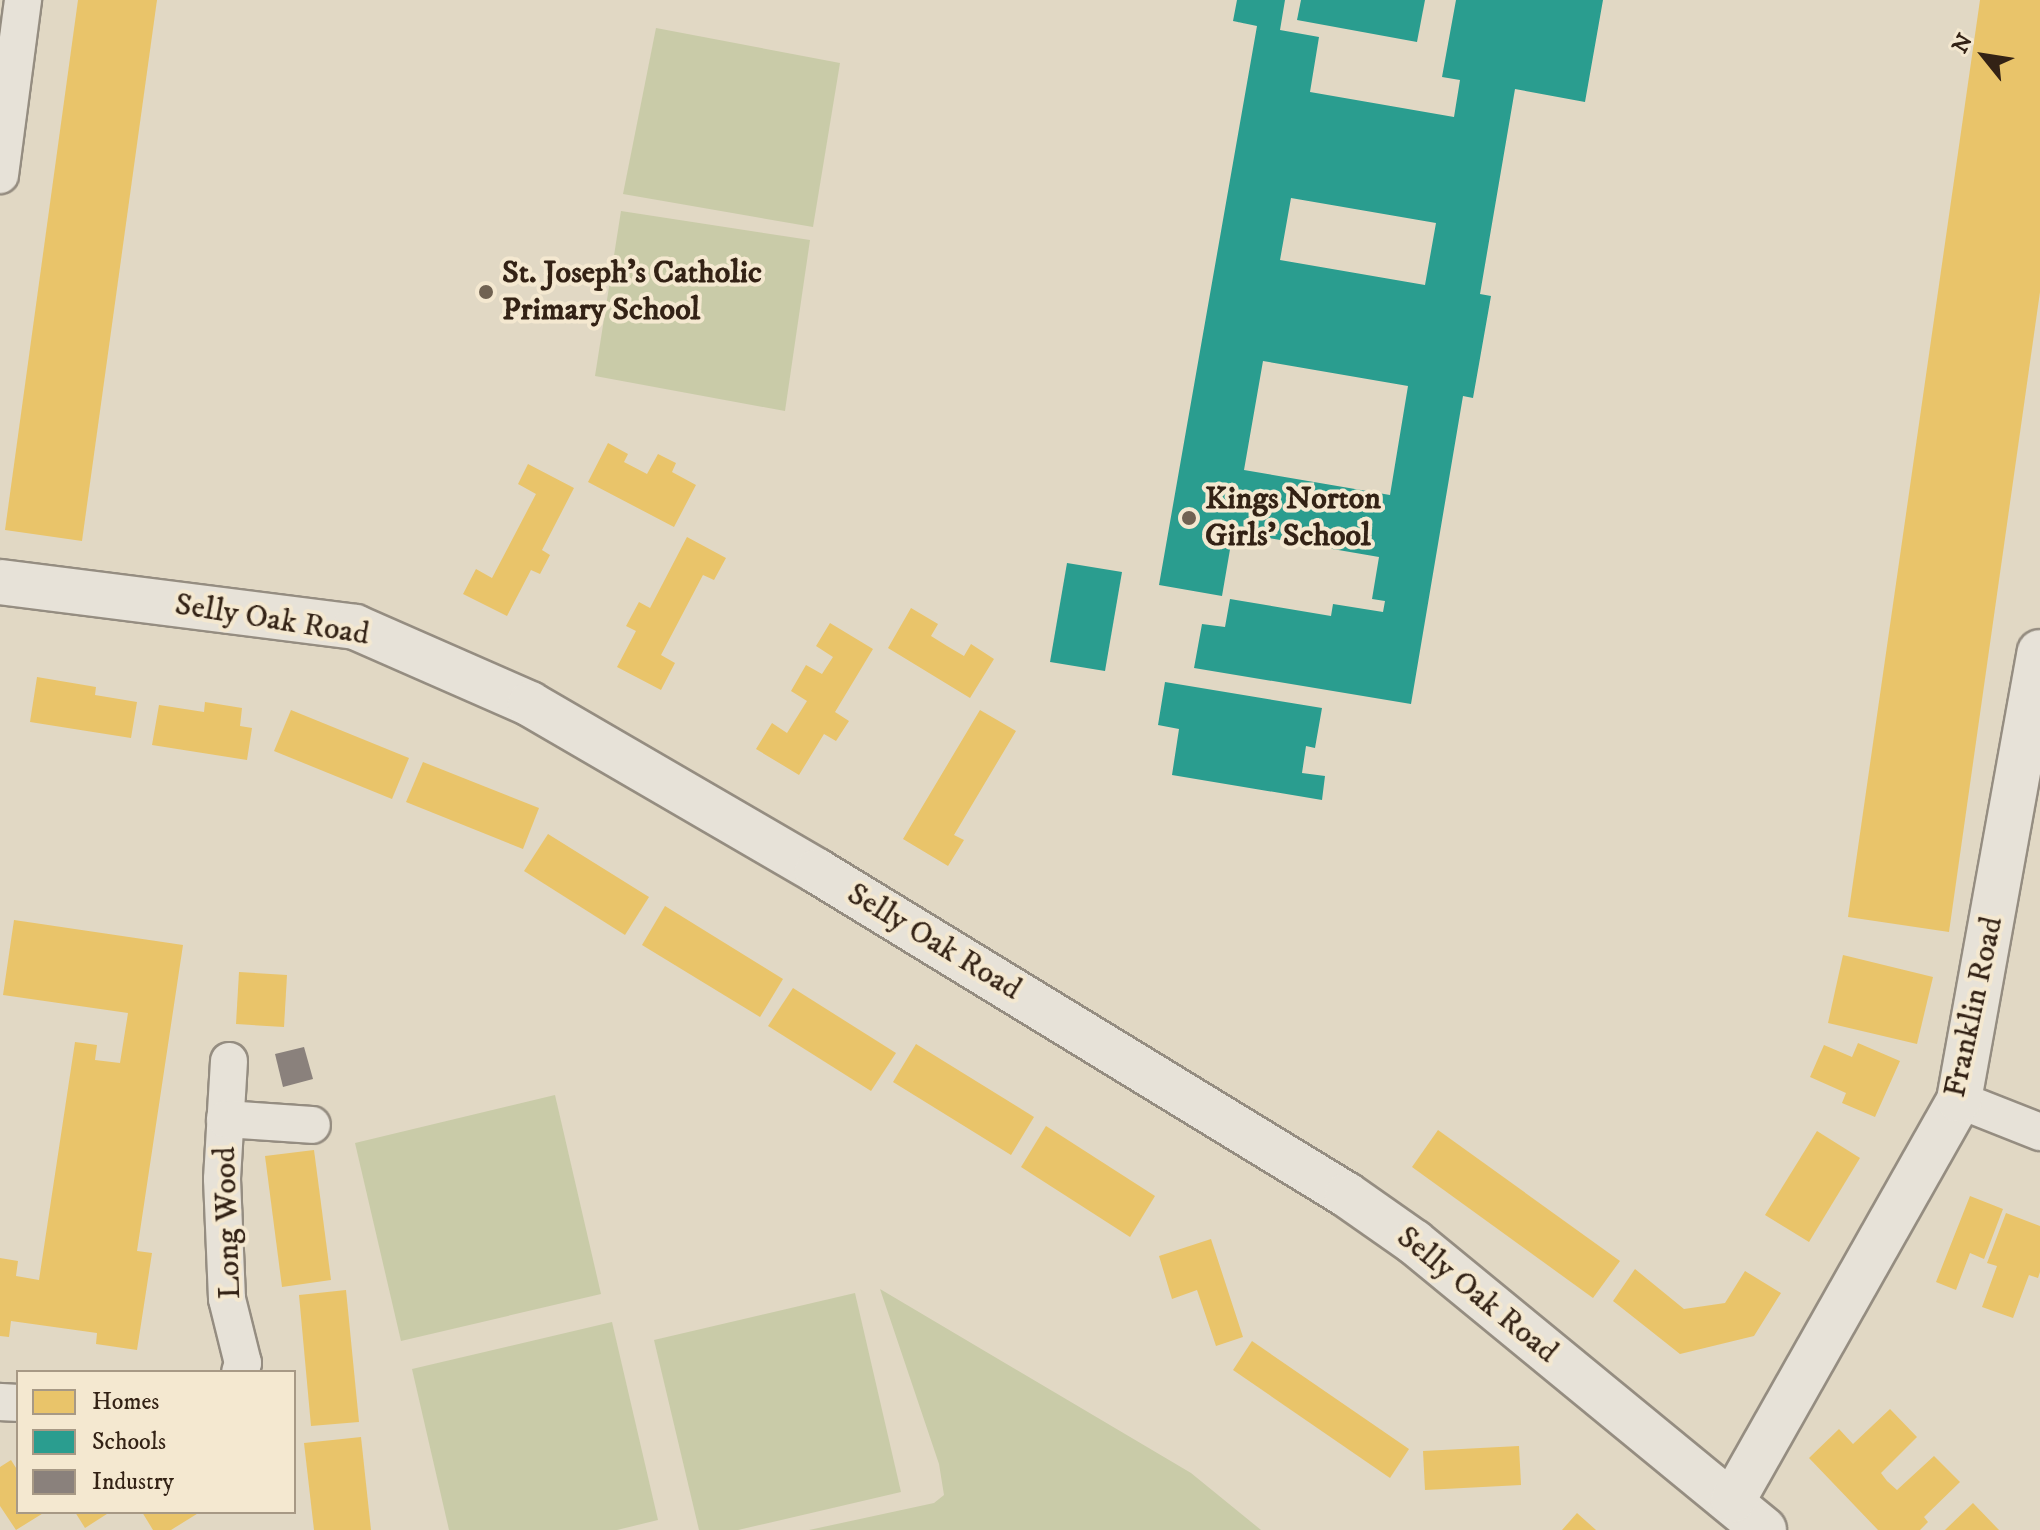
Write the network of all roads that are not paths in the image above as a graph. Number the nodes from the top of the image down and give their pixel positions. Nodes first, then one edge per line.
1 (23, 0) edge
2 (0, 175) edge
3 (0, 582) edge
4 (2040, 652) edge
5 (229, 1061) dead end
6 (1959, 1100) junction
7 (225, 1119) junction
8 (312, 1125) dead end
9 (2040, 1132) edge
10 (241, 1370) edge
11 (1733, 1500) junction
12 (1764, 1530) edge

1 - 2 street
3 - 11 street, Selly Oak Road
4 - 6 street, Franklin Road
5 - 7 street, Long Wood
6 - 9 street
6 - 11 street, Franklin Road
7 - 8 street, Long Wood
7 - 10 street, Long Wood
11 - 12 street, Selly Oak Road

